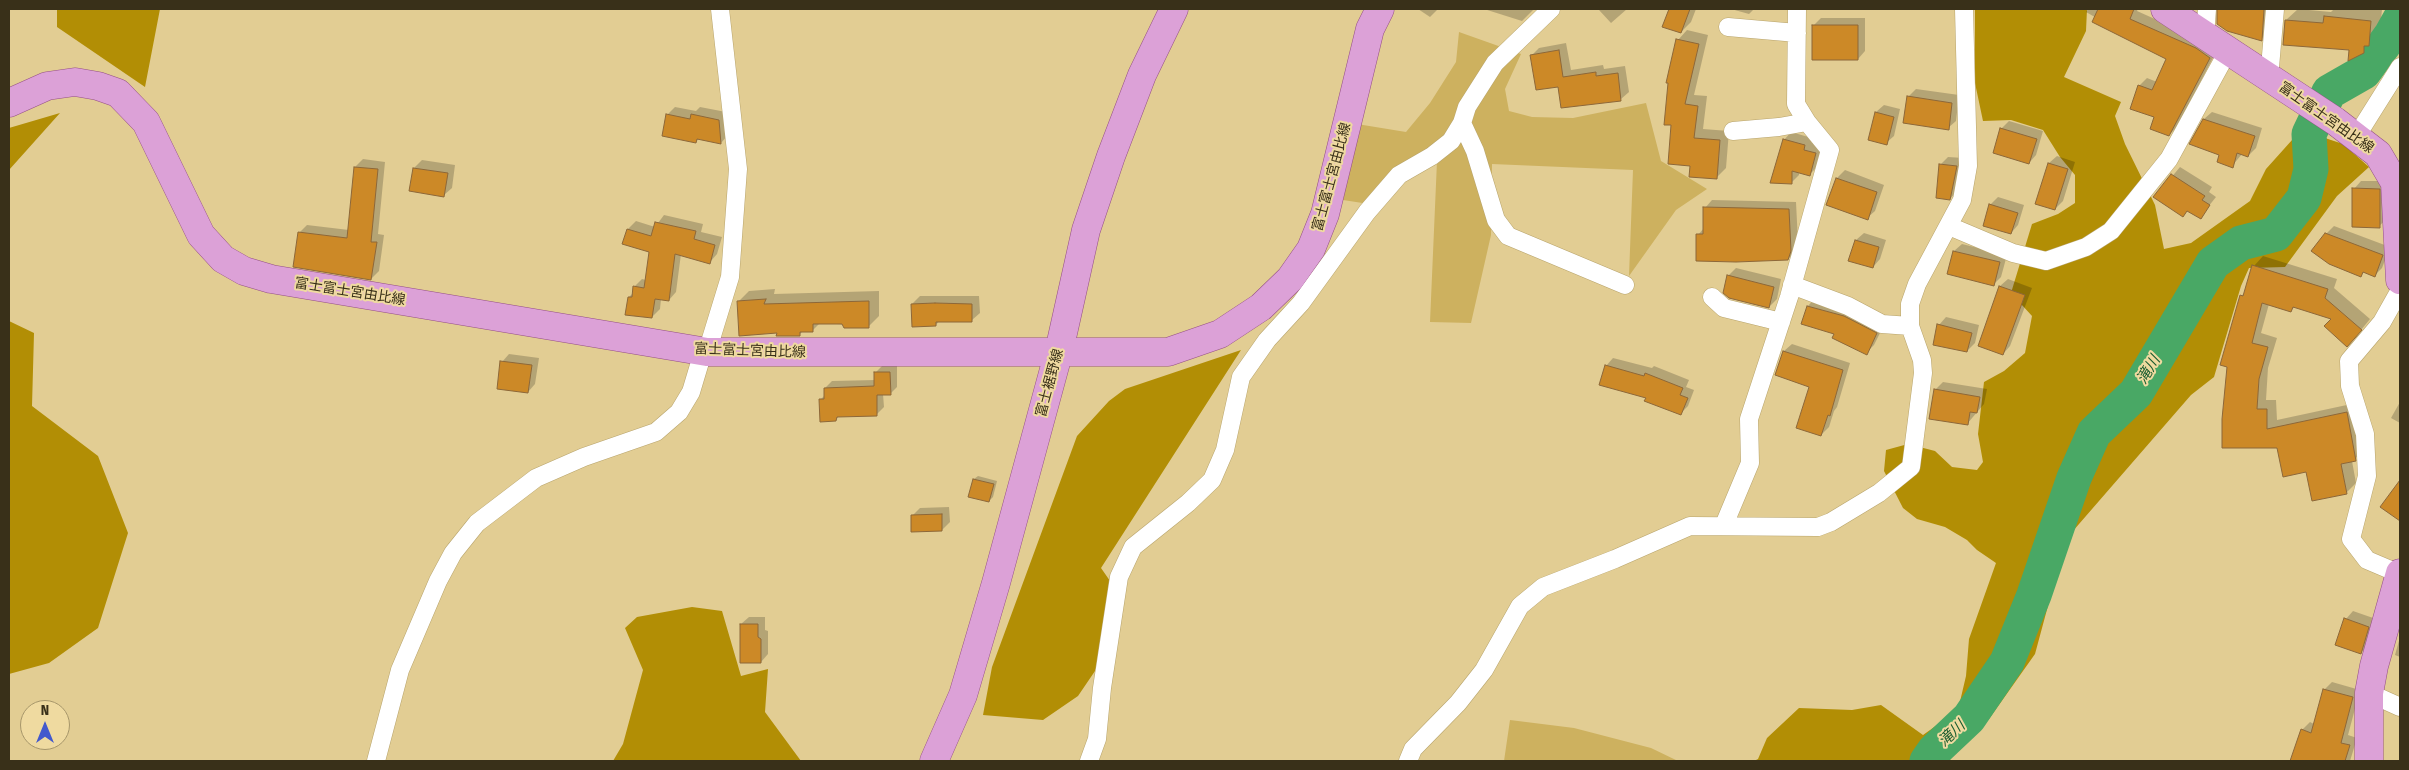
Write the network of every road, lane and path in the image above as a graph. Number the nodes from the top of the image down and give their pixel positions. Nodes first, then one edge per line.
1 (720, 9) edge
2 (1174, 9) edge
3 (1380, 9) edge
4 (1551, 9) edge
5 (1797, 9) edge
6 (1964, 9) edge
7 (2165, 9) edge
8 (2207, 9) edge
9 (2275, 9) edge
10 (1728, 27) dead end
11 (1797, 33) junction
12 (2205, 36) junction
13 (2228, 51) junction
14 (2400, 67) edge
15 (2271, 80) junction
16 (9, 103) edge
17 (1807, 122) junction
18 (1462, 123) junction
19 (1733, 131) dead end
20 (2356, 137) junction
21 (1949, 226) junction
22 (2400, 280) edge
23 (1625, 285) dead end
24 (1792, 285) junction
25 (2400, 290) edge
26 (1712, 297) dead end
27 (1781, 322) junction
28 (1910, 326) junction
29 (1059, 351) junction
30 (705, 352) junction
31 (1724, 525) junction
32 (2400, 573) edge
33 (2396, 607) edge
34 (2369, 694) junction
35 (2400, 707) edge
36 (376, 761) edge
37 (934, 761) edge
38 (1090, 761) edge
39 (1408, 761) edge
40 (2369, 761) edge

1 - 30 street
2 - 29 main road, 富士裾野線
3 - 29 main road, 富士富士宮由比線
4 - 18 street
5 - 11 street
6 - 21 street
7 - 12 main road, 富士富士宮由比線
8 - 12 street
9 - 15 street
10 - 11 street
11 - 17 street
12 - 13 main road, 富士富士宮由比線
13 - 15 main road, 富士富士宮由比線
13 - 21 street
14 - 20 street
15 - 20 main road, 富士富士宮由比線
16 - 30 main road, 富士富士宮由比線
17 - 19 street
17 - 24 street
18 - 23 street
18 - 38 street
20 - 22 main road, 富士富士宮由比線
21 - 28 street
24 - 27 street
24 - 28 street
25 - 32 street
26 - 27 street
27 - 31 street
28 - 31 street
29 - 30 main road, 富士富士宮由比線
29 - 37 main road, 富士裾野線
30 - 36 street
31 - 39 street
32 - 33 main road
33 - 34 main road
34 - 35 street
34 - 40 main road

